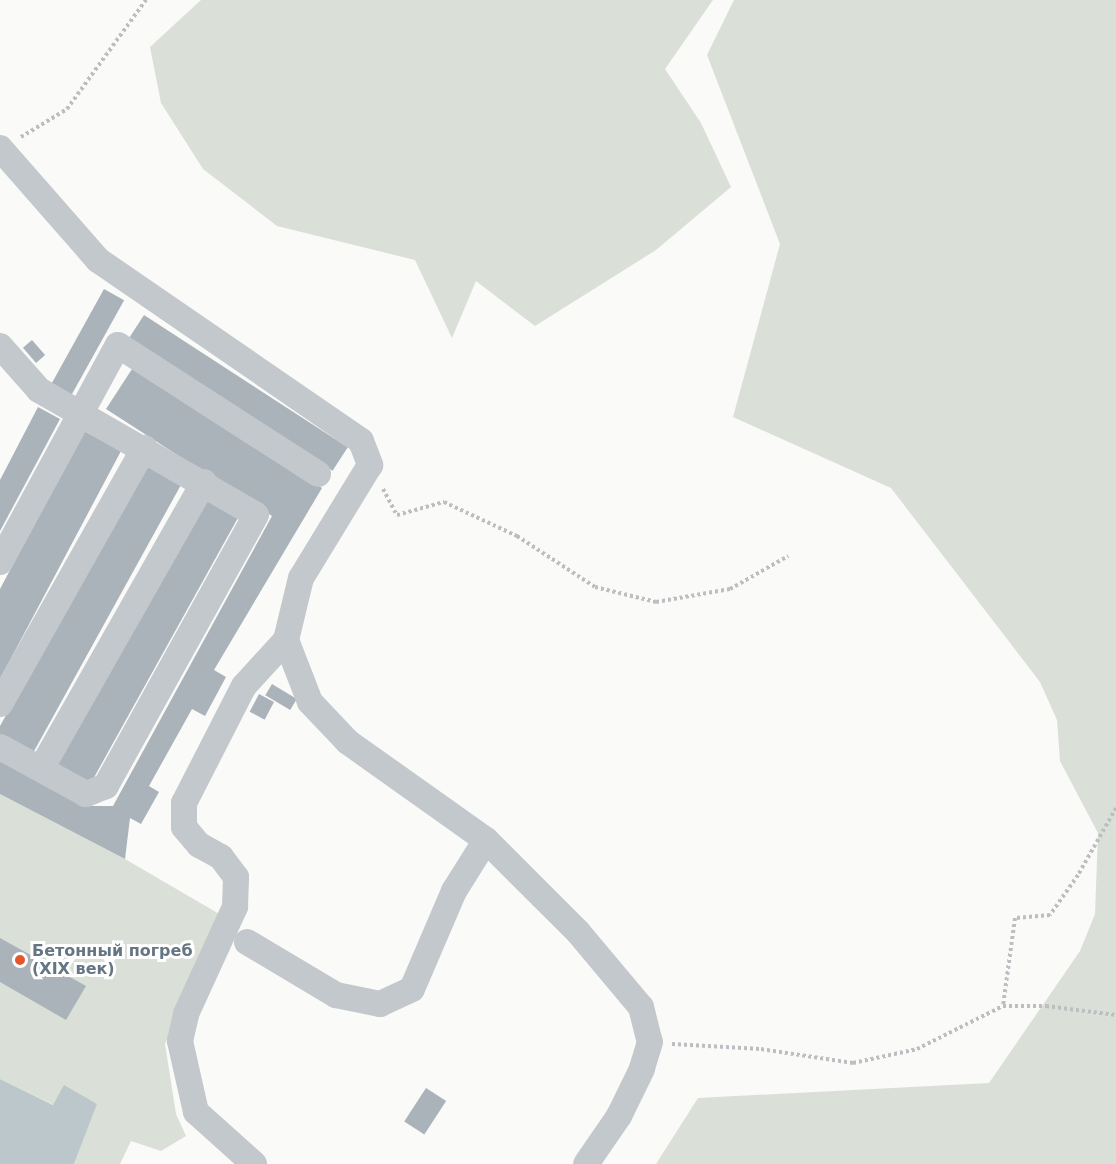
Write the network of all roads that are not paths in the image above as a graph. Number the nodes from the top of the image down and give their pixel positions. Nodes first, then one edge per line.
1 (0, 149) edge
2 (0, 346) edge
3 (80, 411) junction
4 (144, 448) junction
5 (318, 474) dead end
6 (204, 482) junction
7 (0, 562) edge
8 (286, 640) junction
9 (0, 704) edge
10 (0, 747) edge
11 (41, 769) junction
12 (486, 840) junction
13 (247, 942) dead end
14 (254, 1164) edge
15 (586, 1164) edge

1 - 8 street
2 - 3 street
3 - 4 street
3 - 5 street
3 - 7 street
4 - 6 street
4 - 9 street
6 - 11 street
6 - 11 street
8 - 12 street
8 - 14 street
10 - 11 street
12 - 13 street
12 - 15 street

